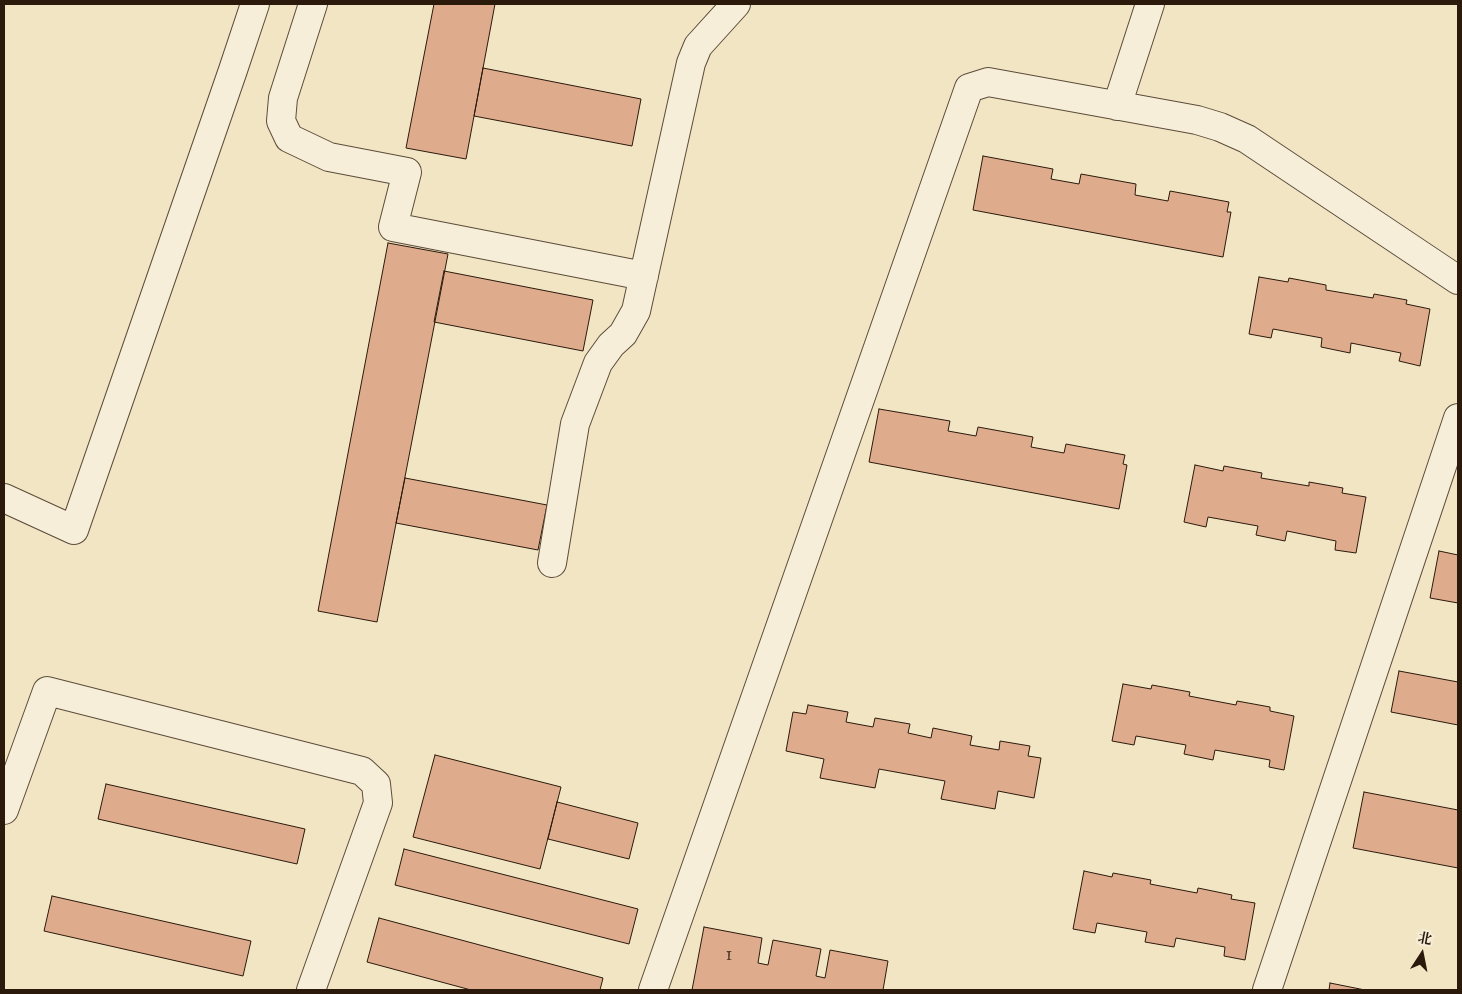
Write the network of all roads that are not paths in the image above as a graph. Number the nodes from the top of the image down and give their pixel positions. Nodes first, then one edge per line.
1 (255, 4) edge
2 (313, 4) edge
3 (736, 4) edge
4 (1150, 4) edge
5 (1117, 106) junction
6 (644, 276) junction
7 (1458, 280) edge
8 (1458, 418) edge
9 (4, 498) edge
10 (552, 563) dead end
11 (4, 810) edge
12 (311, 990) edge
13 (653, 990) edge
14 (1267, 990) edge

1 - 9 street
2 - 6 street
3 - 6 street
4 - 5 street
5 - 7 street
5 - 13 street
6 - 10 street
8 - 14 street
11 - 12 street

